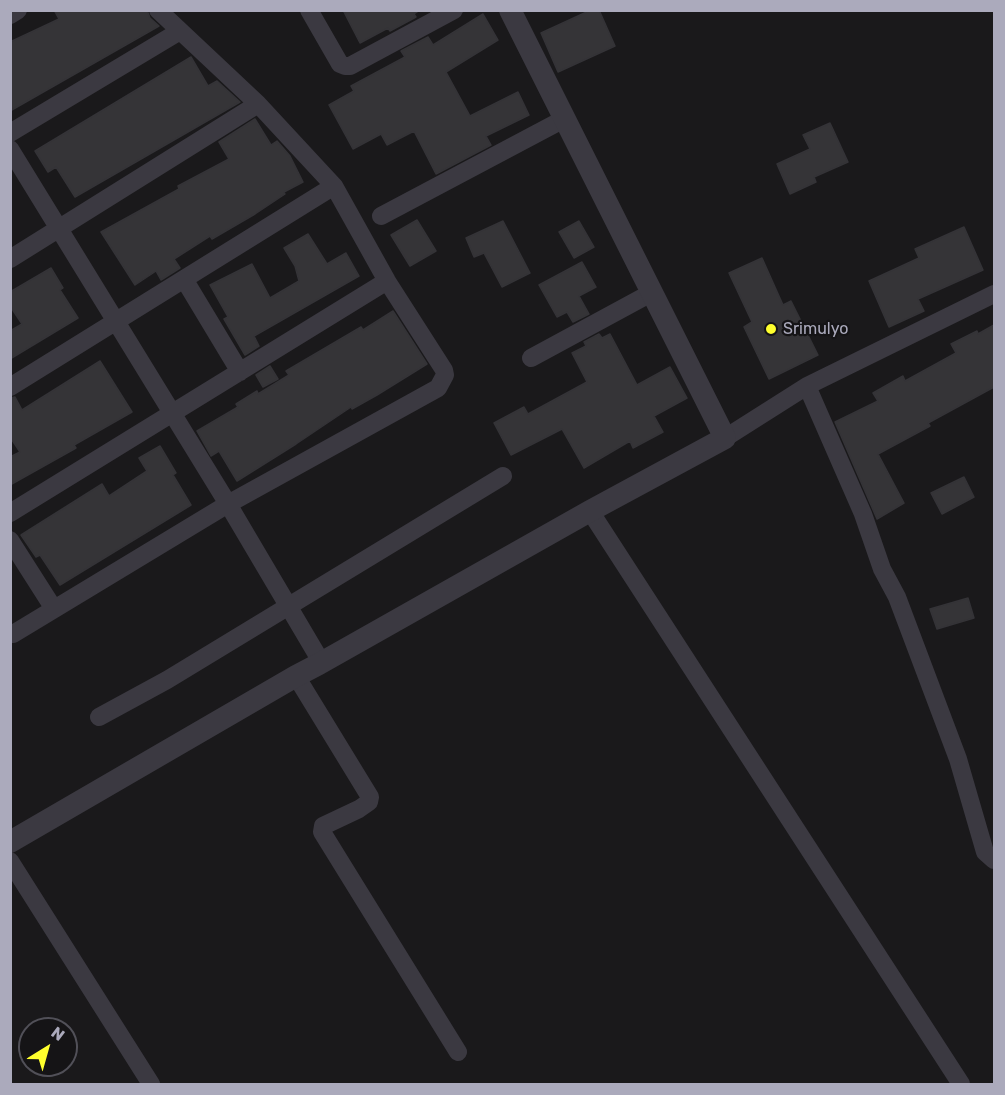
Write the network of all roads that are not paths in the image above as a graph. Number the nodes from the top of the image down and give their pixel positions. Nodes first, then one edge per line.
1 (18, 10) edge
2 (158, 10) edge
3 (309, 10) edge
4 (454, 10) edge
5 (510, 10) edge
6 (10, 15) edge
7 (180, 31) junction
8 (258, 104) junction
9 (564, 119) junction
10 (10, 133) edge
11 (10, 149) edge
12 (334, 186) junction
13 (381, 216) dead end
14 (59, 229) junction
15 (10, 259) edge
16 (184, 279) junction
17 (387, 281) junction
18 (651, 293) junction
19 (994, 294) edge
20 (116, 321) junction
21 (531, 358) dead end
22 (240, 372) junction
23 (807, 386) junction
24 (10, 387) edge
25 (173, 414) junction
26 (719, 427) junction
27 (503, 476) dead end
28 (228, 504) junction
29 (590, 511) junction
30 (10, 513) edge
31 (10, 540) edge
32 (288, 606) junction
33 (54, 609) junction
34 (13, 634) dead end
35 (318, 659) junction
36 (296, 676) junction
37 (99, 717) dead end
38 (10, 842) edge
39 (994, 860) edge
40 (14, 866) edge
41 (458, 1053) dead end
42 (151, 1084) edge
43 (961, 1084) edge

1 - 6 street
2 - 7 street
3 - 4 street
5 - 9 street
7 - 8 street
7 - 10 street
8 - 12 street
8 - 14 street
9 - 13 street
9 - 18 street
11 - 14 street
12 - 16 street
12 - 17 street
14 - 15 street
14 - 20 street
16 - 20 street
16 - 22 street
17 - 22 street
17 - 28 street
18 - 21 street
18 - 26 street
19 - 23 street
20 - 24 street
20 - 25 street
22 - 25 street
23 - 26 street
23 - 39 street
25 - 28 street
25 - 30 street
26 - 29 street
27 - 32 street
28 - 32 street
28 - 33 street
29 - 35 street
29 - 43 street
31 - 33 street
32 - 35 street
32 - 37 street
33 - 34 street
35 - 36 street
36 - 38 street
36 - 41 street
40 - 42 street

